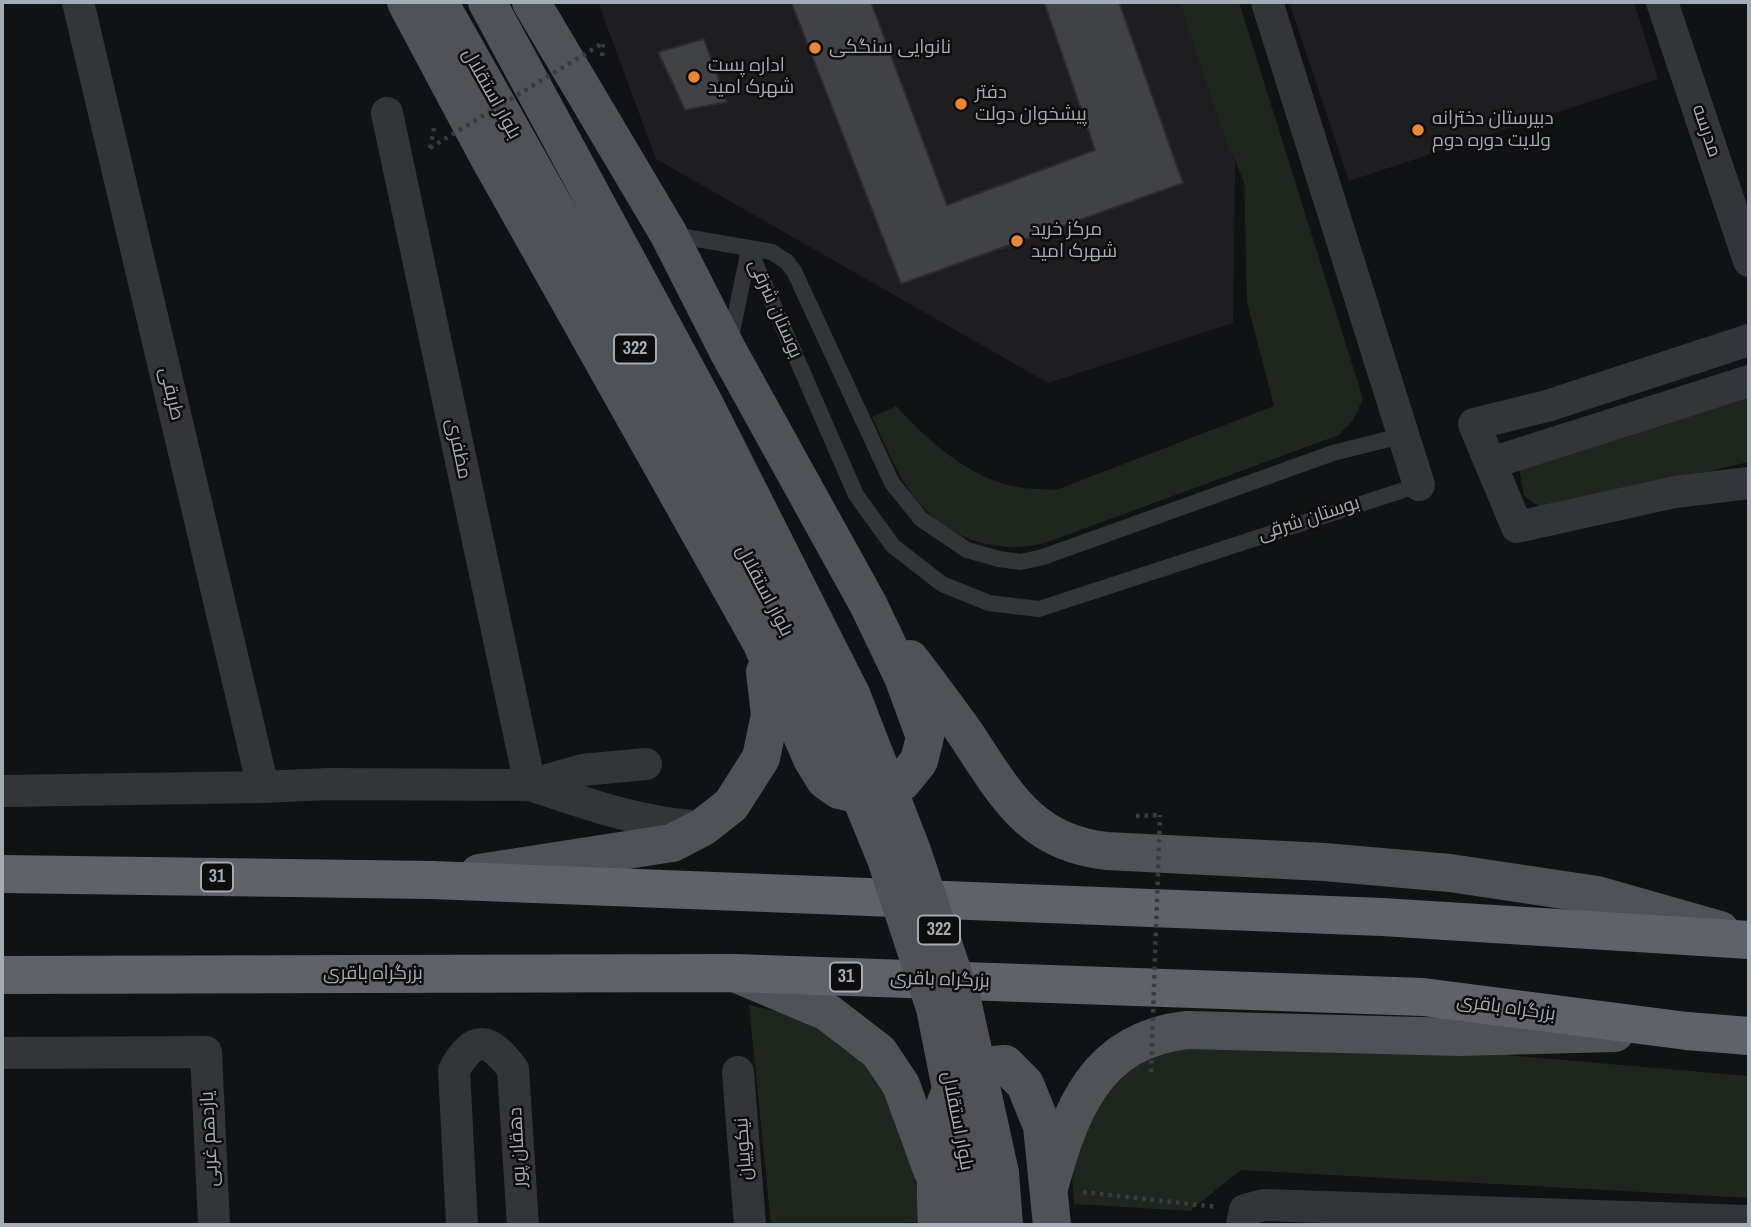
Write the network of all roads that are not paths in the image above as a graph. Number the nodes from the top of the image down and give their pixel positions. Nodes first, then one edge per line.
1 (78, 2) edge
2 (406, 2) edge
3 (439, 2) edge
4 (486, 2) edge
5 (531, 2) edge
6 (1267, 2) edge
7 (1662, 2) edge
8 (387, 113) dead end
9 (668, 233) junction
10 (749, 249) junction
11 (1749, 261) edge
12 (1749, 340) edge
13 (728, 351) junction
14 (1749, 381) edge
15 (1405, 435) junction
16 (1491, 463) junction
17 (1749, 483) edge
18 (1419, 485) joint
19 (868, 604) junction
20 (761, 642) junction
21 (836, 698) junction
22 (646, 764) dead end
23 (530, 785) junction
24 (264, 787) junction
25 (2, 791) edge
26 (703, 827) junction
27 (2, 874) edge
28 (432, 880) junction
29 (1749, 939) edge
30 (735, 973) junction
31 (2, 975) edge
32 (1687, 1031) junction
33 (1749, 1036) edge
34 (2, 1053) edge
35 (738, 1072) dead end
36 (967, 1174) junction
37 (1051, 1207) edge
38 (1244, 1218) edge
39 (1500, 1219) edge
40 (1741, 1222) edge
41 (214, 1225) edge
42 (462, 1225) edge
43 (523, 1225) edge
44 (750, 1225) edge
45 (937, 1225) edge
46 (971, 1225) edge
47 (1004, 1225) edge

1 - 24 street, طریقی
2 - 20 main road
3 - 21 main road, بلوار استقلال / 322
4 - 21 main road, بلوار استقلال / 322
5 - 9 main road
6 - 15 street
7 - 11 street, مدرسه
8 - 23 street, مظفری
9 - 10 lane
9 - 13 main road
10 - 13 lane
10 - 15 lane, بوستان شرقی
10 - 18 lane, بوستان شرقی
12 - 16 street
13 - 19 main road
14 - 16 street
15 - 18 street
16 - 17 street
19 - 20 main road
19 - 29 main road
20 - 26 main road
21 - 36 main road, بلوار استقلال / 322, bridge
22 - 23 street
23 - 24 street
23 - 26 street
24 - 25 street
26 - 28 main road
27 - 28 highway, 31
28 - 29 highway, 31
30 - 31 highway, بزرگراه باقری / 31
30 - 32 highway, بزرگراه باقری / 31
30 - 36 main road
32 - 33 highway, بزرگراه باقری / 31
32 - 37 main road
34 - 41 street, یازدهم غربی
35 - 44 street, نیکوییان
36 - 37 main road
36 - 45 main road
36 - 46 main road, بلوار استقلال / 322
36 - 47 main road, بلوار استقلال / 322
38 - 39 street
39 - 40 street
42 - 43 street, دهقان پور

